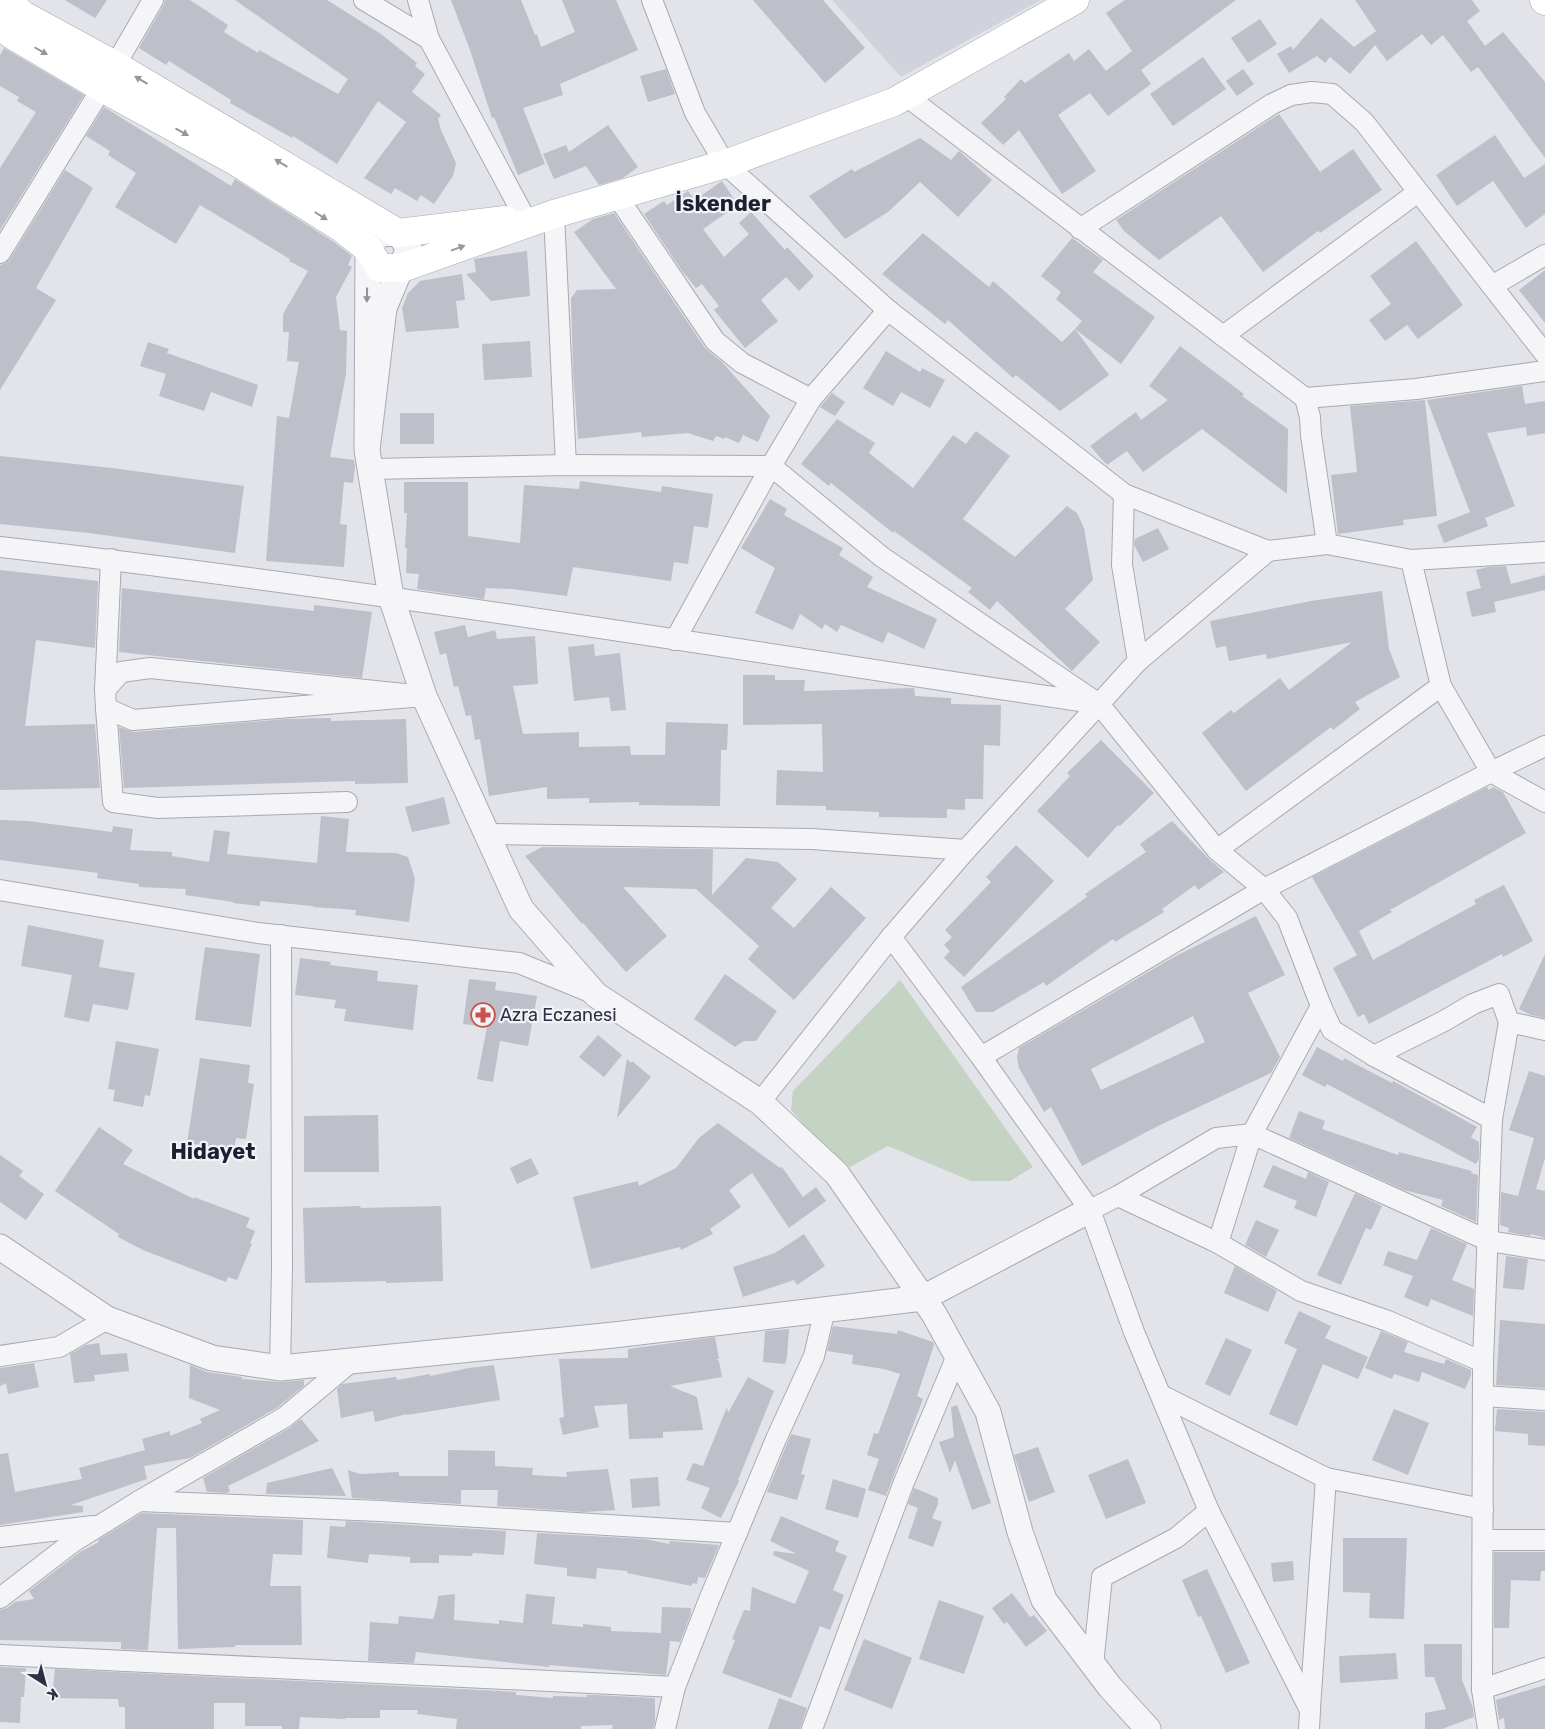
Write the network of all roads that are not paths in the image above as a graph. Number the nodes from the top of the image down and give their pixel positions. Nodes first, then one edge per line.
1 (6, 0) edge
2 (153, 0) edge
3 (364, 0) edge
4 (418, 0) edge
5 (652, 0) edge
6 (1075, 0) edge
7 (0, 25) edge
8 (430, 40) junction
9 (109, 76) junction
10 (906, 95) junction
11 (726, 164) junction
12 (1418, 192) junction
13 (617, 196) junction
14 (554, 214) junction
15 (525, 218) junction
16 (1080, 229) junction
17 (398, 233) junction
18 (368, 249) junction
19 (0, 253) edge
20 (1545, 255) edge
21 (402, 268) junction
22 (1492, 286) junction
23 (888, 310) junction
24 (1223, 336) junction
25 (1545, 354) edge
26 (1545, 371) edge
27 (1305, 398) junction
28 (811, 399) junction
29 (368, 459) junction
30 (566, 465) junction
31 (771, 466) junction
32 (1124, 494) junction
33 (1327, 544) junction
34 (0, 547) edge
35 (1268, 551) junction
36 (1545, 552) edge
37 (111, 559) junction
38 (1411, 560) junction
39 (391, 597) junction
40 (675, 640) junction
41 (1138, 661) junction
42 (1442, 686) junction
43 (424, 696) junction
44 (105, 699) junction
45 (1099, 704) junction
46 (1545, 746) edge
47 (1490, 772) junction
48 (347, 802) dead end
49 (1545, 802) edge
50 (488, 834) junction
51 (966, 850) junction
52 (1217, 850) junction
53 (1264, 889) junction
54 (0, 890) edge
55 (281, 935) junction
56 (892, 937) junction
57 (596, 995) junction
58 (1321, 1006) junction
59 (1509, 1022) junction
60 (1545, 1030) edge
61 (1374, 1056) junction
62 (981, 1057) junction
63 (760, 1102) junction
64 (1492, 1119) junction
65 (1252, 1134) junction
66 (1118, 1196) junction
67 (1090, 1210) junction
68 (1489, 1241) junction
69 (1218, 1243) junction
70 (0, 1247) edge
71 (1545, 1250) edge
72 (923, 1298) junction
73 (825, 1309) junction
74 (107, 1319) junction
75 (0, 1356) edge
76 (957, 1356) junction
77 (353, 1360) junction
78 (1483, 1362) junction
79 (280, 1368) junction
80 (1161, 1394) junction
81 (1483, 1396) junction
82 (1545, 1400) edge
83 (1326, 1478) junction
84 (139, 1501) junction
85 (1483, 1509) junction
86 (1209, 1511) junction
87 (100, 1526) junction
88 (737, 1533) junction
89 (0, 1538) edge
90 (1483, 1540) junction
91 (1545, 1540) edge
92 (0, 1598) edge
93 (0, 1655) edge
94 (1093, 1665) junction
95 (1545, 1668) edge
96 (675, 1687) junction
97 (1482, 1690) junction
98 (1310, 1719) edge
99 (665, 1729) edge
100 (812, 1729) edge
101 (1146, 1729) edge
102 (1488, 1729) edge

1 - 9 main road
2 - 9 street
3 - 8 street
4 - 8 street
5 - 11 street
6 - 10 main road
7 -> 9 main road
8 - 15 street
17 -> 9 main road
9 -> 18 main road
9 - 19 street
10 - 11 main road
10 - 16 street
11 - 13 main road
11 - 23 street
12 - 16 street
12 - 22 street
12 - 24 street
13 - 14 main road
13 - 28 street
14 - 15 main road
21 -> 14 main road
14 - 30 street
15 - 17 main road
16 - 24 street
17 - 18 street
17 - 21 street
18 - 21 main road
18 -> 29 street
20 - 22 street
21 - 29 street
22 - 25 street
23 - 28 street
23 - 32 street
24 - 27 street
26 - 27 street
27 - 33 street
28 - 31 street
29 - 30 street
29 - 39 street
30 - 31 street
31 - 40 street
31 - 45 street
32 - 35 street
32 - 41 street
33 - 35 street
33 - 38 street
34 - 37 street
35 - 41 street
36 - 38 street
37 - 39 street
37 - 44 street
38 - 42 street
39 - 40 street
39 - 43 street
40 - 45 street
41 - 45 street
42 - 47 street
42 - 52 street
43 - 44 street
43 - 44 street
43 - 50 street
44 - 48 street
45 - 51 street
45 - 52 street
46 - 47 street
47 - 49 street
47 - 53 street
50 - 51 street
50 - 57 street
51 - 56 street
52 - 53 street
53 - 58 street
53 - 62 street
54 - 55 street
55 - 57 street
55 - 79 street
56 - 62 street
56 - 63 street
57 - 63 street
58 - 61 street
58 - 65 street
59 - 60 street
59 - 61 street
59 - 64 street
61 - 64 street
62 - 67 street
63 - 72 street
64 - 68 street
65 - 66 street
65 - 68 street
65 - 69 street
66 - 67 street
66 - 69 street
67 - 72 street
67 - 80 street
68 - 71 street
68 - 78 street
69 - 78 street
70 - 74 street
72 - 73 street
72 - 76 street
73 - 77 street
73 - 88 street
74 - 75 street
74 - 79 street
76 - 94 street
76 - 100 street
77 - 79 street
77 - 84 street
78 - 81 street
80 - 83 street
80 - 86 street
81 - 82 street
81 - 85 street
83 - 85 street
83 - 98 street
84 - 87 street
84 - 88 street
85 - 90 street
86 - 94 street
86 - 98 street
87 - 89 street
87 - 92 street
88 - 96 street
90 - 91 street
90 - 97 street
93 - 96 street
94 - 101 street
95 - 97 street
96 - 99 street
97 - 102 street

